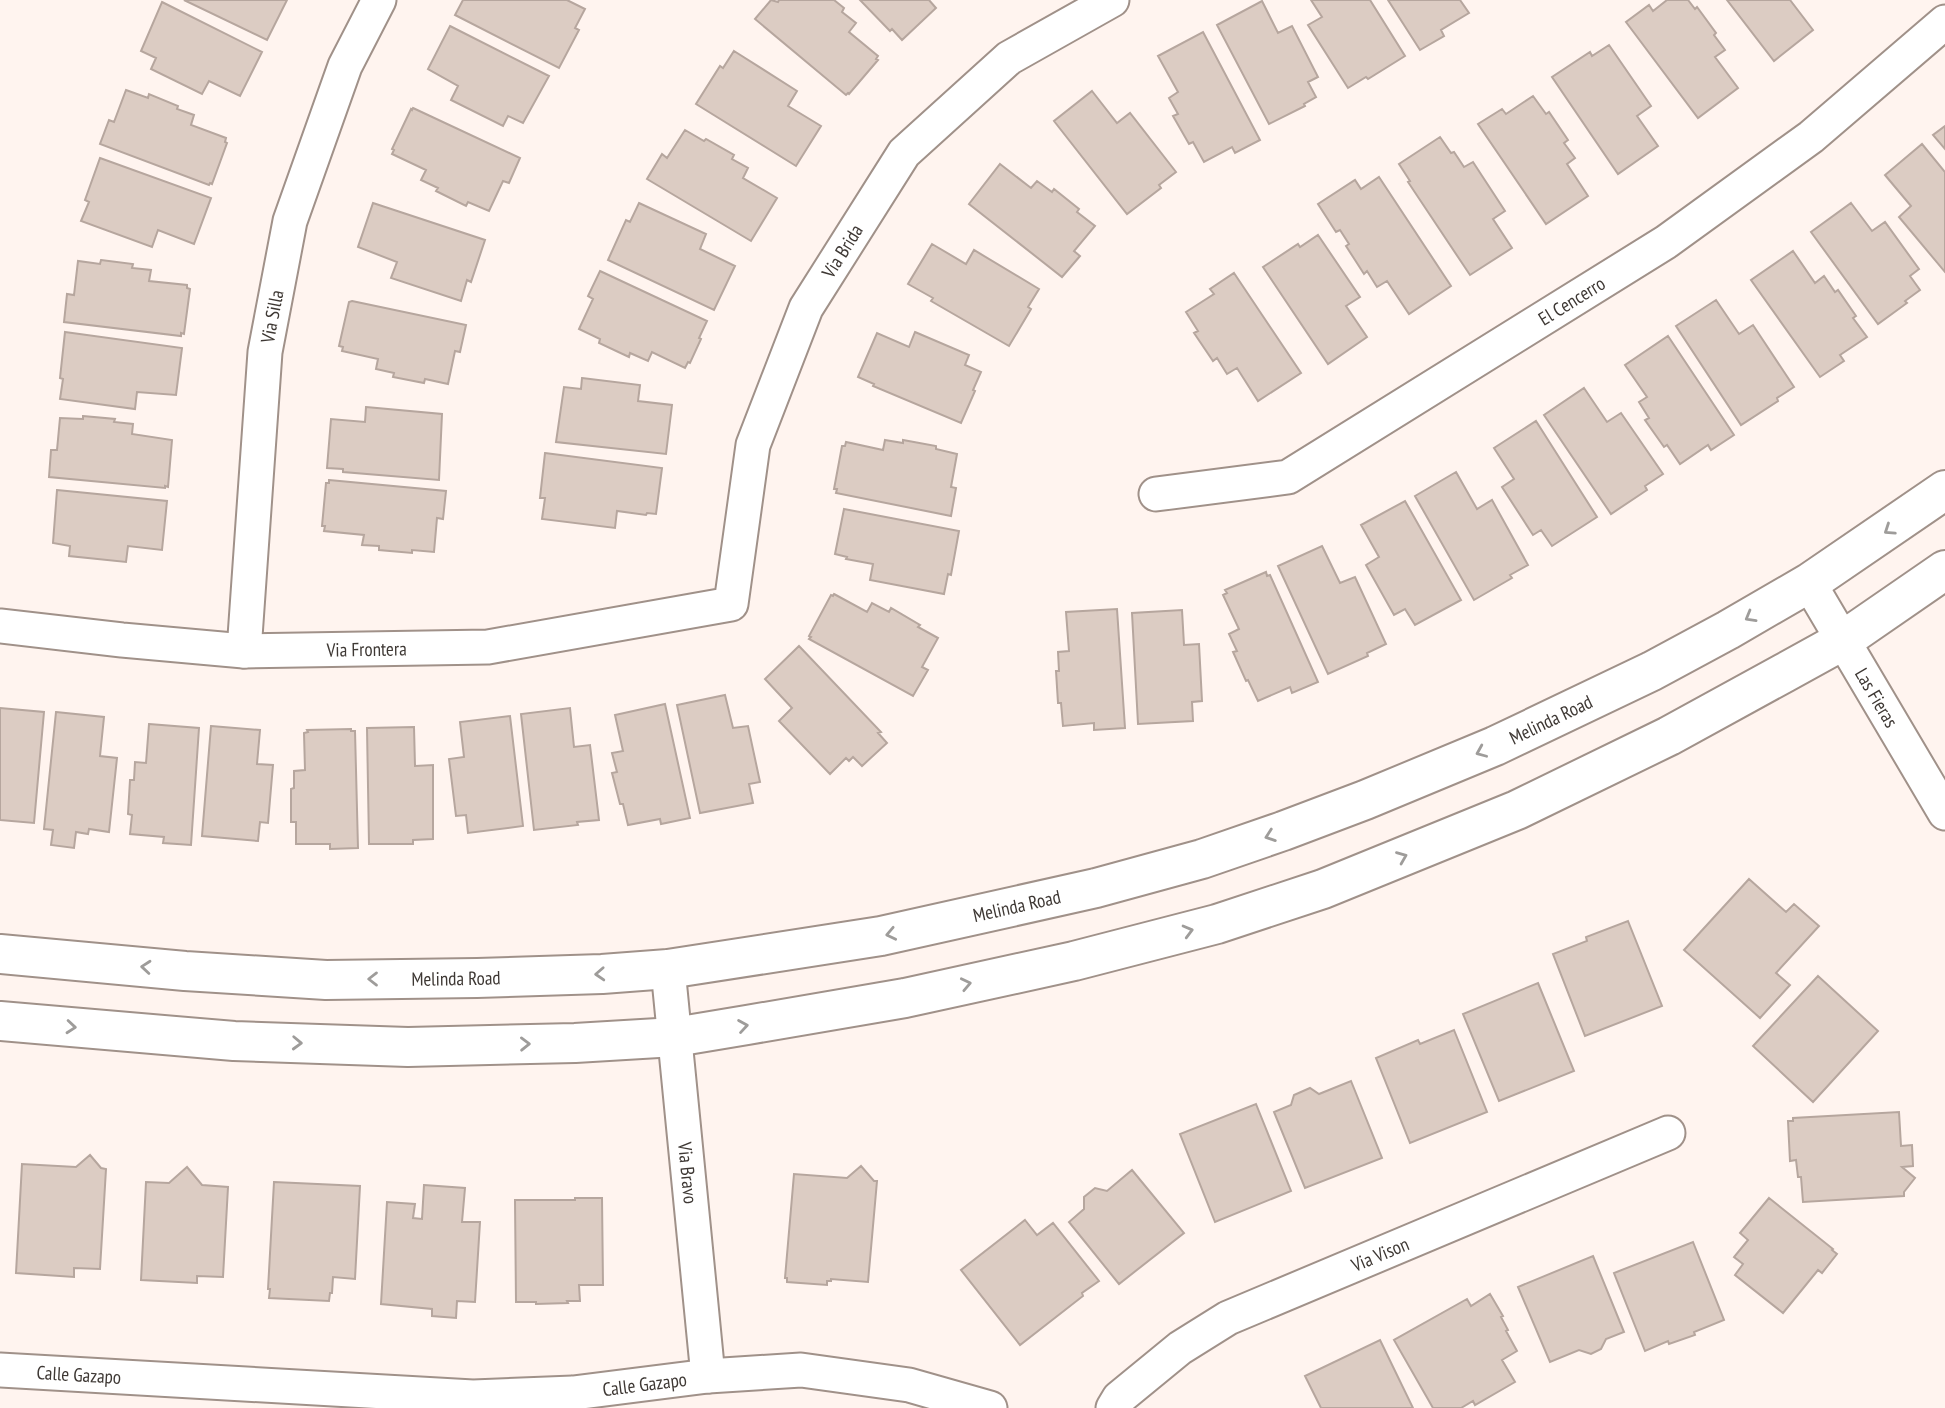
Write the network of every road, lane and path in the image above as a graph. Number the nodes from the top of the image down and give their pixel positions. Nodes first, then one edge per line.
1 (379, 0) edge
2 (1112, 0) edge
3 (1945, 22) edge
4 (1945, 490) edge
5 (1156, 494) dead end
6 (1945, 570) edge
7 (1810, 583) junction
8 (732, 604) joint
9 (0, 626) edge
10 (1842, 641) junction
11 (244, 651) junction
12 (1945, 813) edge
13 (0, 954) edge
14 (668, 969) junction
15 (0, 1021) edge
16 (675, 1037) junction
17 (1668, 1133) dead end
18 (0, 1370) edge
19 (708, 1376) junction
20 (472, 1403) edge
21 (990, 1408) edge
22 (1113, 1408) edge

1 - 11 street, Via Silla
2 - 8 street, Via Brida
3 - 5 street, El Cencerro
4 -> 7 main road, Melinda Road
6 - 10 main road
7 - 10 street, Las Fieras
7 -> 14 main road, Melinda Road
8 - 11 street, Via Frontera
9 - 11 street, Via Frontera
10 - 12 street, Las Fieras
16 -> 10 main road
14 -> 13 main road, Melinda Road
14 - 16 street, Via Bravo
15 -> 16 main road
16 - 19 street, Via Bravo
17 - 22 street, Via Vison
18 - 20 street, Calle Gazapo
19 - 20 street, Calle Gazapo
19 - 21 street, Calle Gazapo

